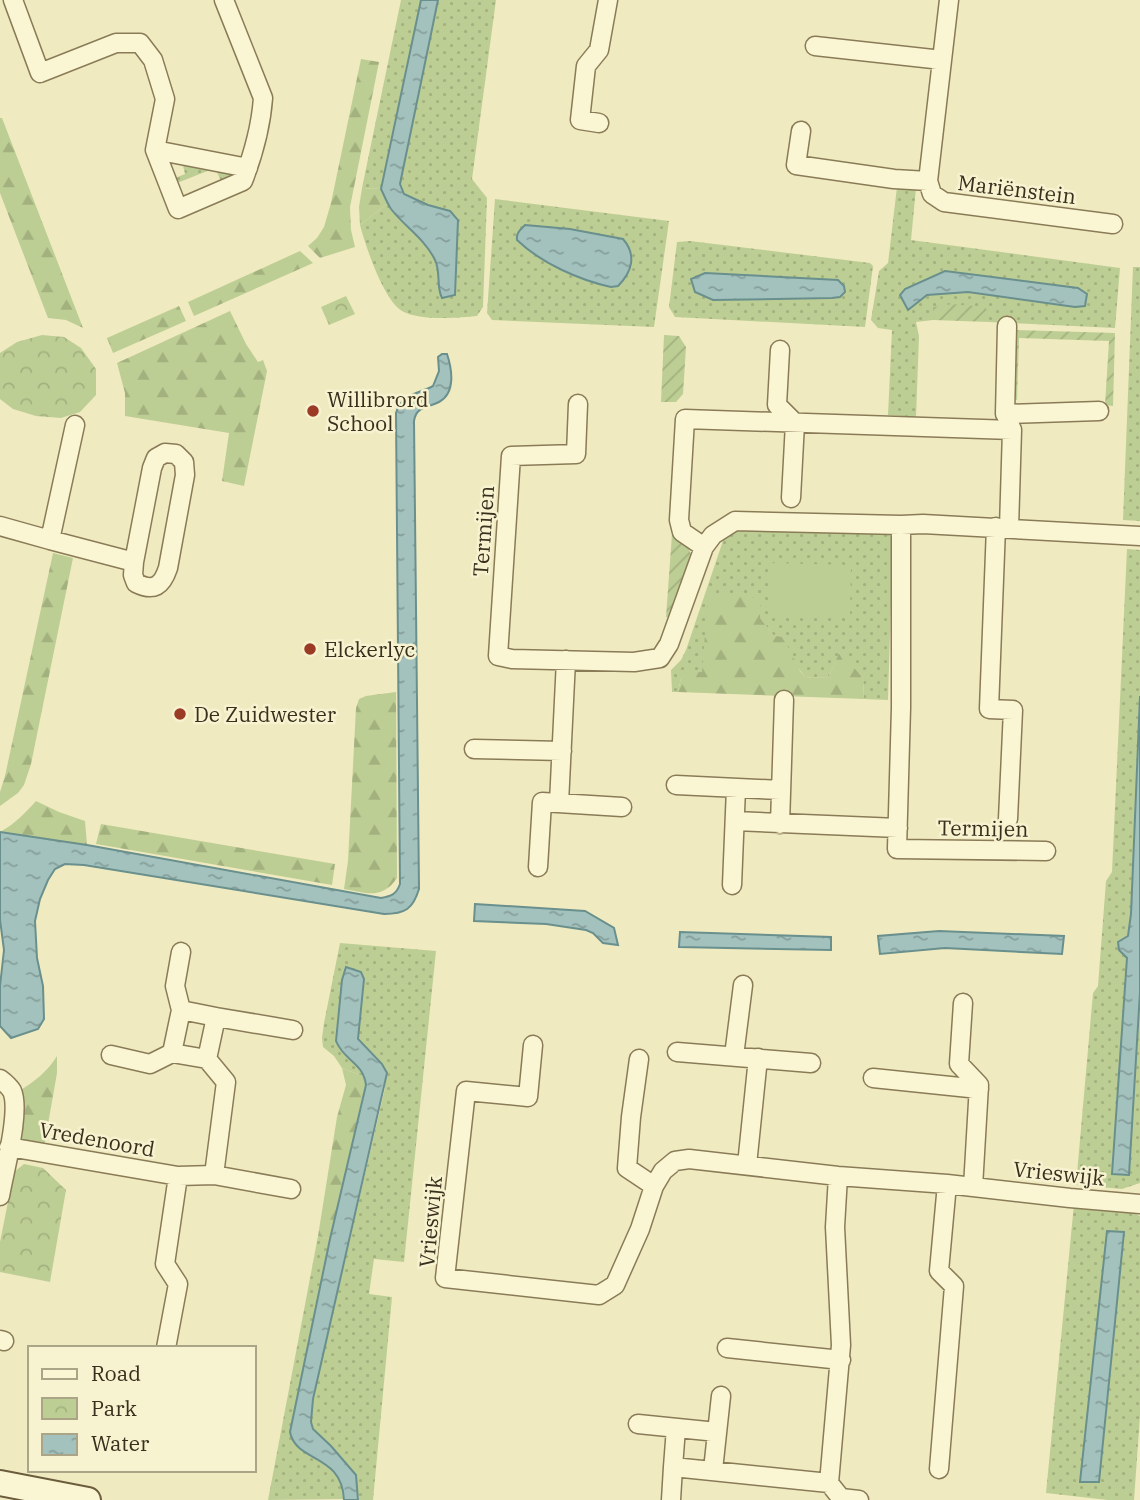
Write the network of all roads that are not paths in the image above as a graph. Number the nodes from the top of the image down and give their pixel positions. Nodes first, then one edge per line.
1 (13, 0) edge
2 (224, 0) edge
3 (608, 0) edge
4 (949, 0) edge
5 (815, 46) dead end
6 (942, 60) junction
7 (598, 123) dead end
8 (801, 131) dead end
9 (155, 150) junction
10 (248, 168) junction
11 (928, 181) junction
12 (1112, 224) dead end
13 (1007, 326) dead end
14 (780, 350) dead end
15 (578, 404) dead end
16 (1099, 411) dead end
17 (1009, 422) junction
18 (795, 423) junction
19 (75, 425) dead end
20 (790, 498) dead end
21 (901, 525) junction
22 (0, 526) edge
23 (1002, 528) junction
24 (1140, 536) edge
25 (50, 540) junction
26 (704, 547) junction
27 (134, 562) junction
28 (566, 660) junction
29 (784, 700) dead end
30 (474, 748) dead end
31 (562, 751) junction
32 (677, 785) dead end
33 (736, 788) junction
34 (780, 790) junction
35 (559, 803) junction
36 (622, 807) dead end
37 (1008, 819) dead end
38 (735, 821) junction
39 (780, 824) junction
40 (898, 828) junction
41 (1046, 852) dead end
42 (538, 867) dead end
43 (732, 885) dead end
44 (181, 952) dead end
45 (743, 985) dead end
46 (963, 1003) dead end
47 (181, 1010) junction
48 (216, 1017) junction
49 (293, 1030) dead end
50 (534, 1045) dead end
51 (677, 1052) dead end
52 (172, 1053) junction
53 (111, 1055) dead end
54 (734, 1056) junction
55 (758, 1058) junction
56 (207, 1059) junction
57 (639, 1059) dead end
58 (811, 1063) dead end
59 (873, 1077) dead end
60 (0, 1079) edge
61 (979, 1089) junction
62 (9, 1147) junction
63 (747, 1165) junction
64 (214, 1175) junction
65 (178, 1176) junction
66 (838, 1176) junction
67 (947, 1184) junction
68 (654, 1186) junction
69 (973, 1187) junction
70 (290, 1189) dead end
71 (0, 1196) edge
72 (1140, 1204) edge
73 (166, 1346) edge
74 (727, 1348) dead end
75 (841, 1360) junction
76 (721, 1396) dead end
77 (638, 1424) dead end
78 (676, 1428) junction
79 (717, 1432) junction
80 (673, 1467) junction
81 (939, 1469) dead end
82 (713, 1471) junction
83 (0, 1483) edge
84 (830, 1483) junction
85 (88, 1500) edge
86 (671, 1500) edge
87 (859, 1500) edge

1 - 9 street
2 - 10 street
3 - 7 street
4 - 6 street, Mariënstein
5 - 6 street
6 - 11 street, Mariënstein
8 - 11 street, Mariënstein
9 - 10 street
9 - 10 street
11 - 12 street, Mariënstein
13 - 17 street, Termijen
14 - 18 street
15 - 28 street, Termijen
16 - 17 street
17 - 18 street
17 - 23 street, Termijen
18 - 20 street
18 - 26 street
19 - 25 street
21 - 23 street, Termijen
21 - 26 street, Termijen
21 - 40 street
22 - 25 street
23 - 24 street, Termijen
23 - 37 street, Termijen
25 - 27 street
26 - 28 street, Termijen
27 - 27 street
28 - 31 street
29 - 34 street
30 - 31 street
31 - 35 street
32 - 33 street
33 - 34 street
33 - 38 street
34 - 39 street
35 - 36 street
35 - 42 street
38 - 39 street
38 - 43 street
39 - 40 street
40 - 41 street, Termijen
44 - 47 street
45 - 54 street
46 - 61 street
47 - 48 street
47 - 52 street
48 - 49 street
48 - 56 street
50 - 68 street, Vrieswijk
51 - 54 street
52 - 53 street
52 - 56 street
54 - 55 street
55 - 58 street
55 - 63 street
56 - 64 street
57 - 68 street
59 - 61 street
60 - 62 street, Vredenoord
61 - 69 street
62 - 65 street, Vredenoord
62 - 71 street, Vredenoord
63 - 66 street, Vrieswijk
63 - 68 street, Vrieswijk
64 - 65 street, Vredenoord
64 - 70 street, Vredenoord
65 - 73 street, Vredenoord
66 - 67 street, Vrieswijk
66 - 75 street
67 - 69 street, Vrieswijk
67 - 81 street
69 - 72 street, Vrieswijk
74 - 75 street
75 - 84 street
76 - 79 street
77 - 78 street
78 - 79 street
78 - 80 street
79 - 82 street
80 - 82 street
80 - 86 street
82 - 84 street
83 - 85 street
84 - 87 street

